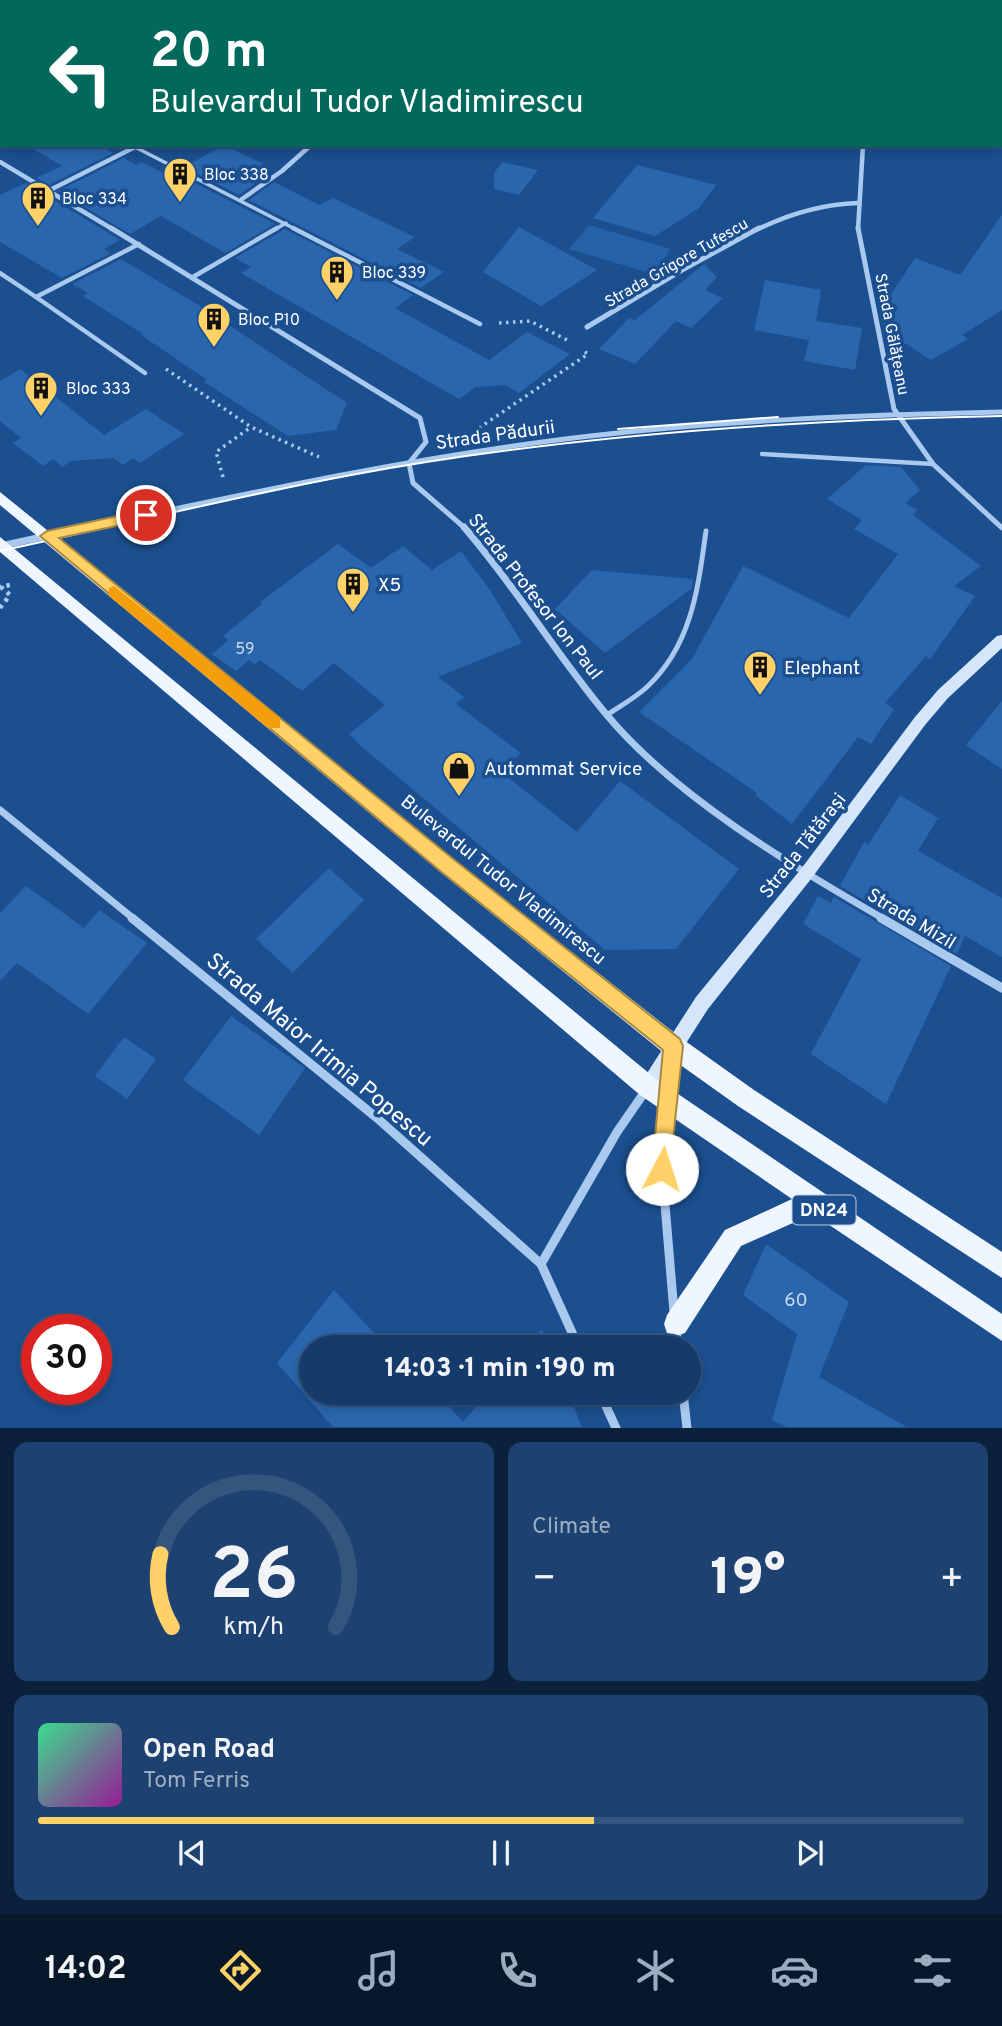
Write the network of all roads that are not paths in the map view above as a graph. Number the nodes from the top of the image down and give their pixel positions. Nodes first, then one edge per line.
1 (131, 147) edge
2 (135, 147) edge
3 (309, 147) edge
4 (863, 147) edge
5 (0, 162) edge
6 (48, 191) junction
7 (242, 200) junction
8 (858, 203) junction
9 (286, 223) junction
10 (139, 244) junction
11 (0, 273) edge
12 (194, 277) junction
13 (36, 297) junction
14 (480, 324) road end
15 (587, 327) dead end
16 (145, 373) road end
17 (1002, 412) edge
18 (895, 414) junction
19 (762, 454) dead end
20 (409, 463) junction
21 (933, 464) junction
22 (0, 497) edge
23 (1002, 528) edge
24 (706, 531) dead end
25 (47, 536) junction
26 (1, 545) edge
27 (1001, 643) edge
28 (607, 715) junction
29 (0, 810) edge
30 (806, 874) junction
31 (1002, 988) edge
32 (673, 1046) junction
33 (648, 1087) junction
34 (668, 1102) junction
35 (812, 1202) junction
36 (541, 1264) junction
37 (1002, 1266) edge
38 (1002, 1329) edge
39 (573, 1335) edge
40 (677, 1335) edge
41 (678, 1335) edge
42 (606, 1405) edge
43 (684, 1405) edge
44 (616, 1427) edge
45 (687, 1427) edge

1 - 6 street
2 - 7 lane
3 - 7 street
4 - 8 street, Strada Gălățeanu
5 - 6 street
6 - 10 street
7 - 9 lane
8 - 15 street, Strada Grigore Tufescu
8 - 18 street, Strada Gălățeanu
9 - 12 lane
9 - 14 lane
10 - 12 street
10 - 13 lane
11 - 13 lane
12 - 20 street
13 - 16 lane
17 - 18 street, Strada Pădurii
18 - 20 street, Strada Pădurii
18 - 21 street, Strada Gălățeanu
19 - 21 lane
20 - 25 street, Strada Pădurii
20 - 28 street, Strada Profesor Ion Paul
21 - 23 street, Strada Gălățeanu
22 - 25 main road, Bulevardul Tudor Vladimirescu / DN24
24 - 28 lane
25 - 26 street, Strada Pădurii
25 - 32 main road, Bulevardul Tudor Vladimirescu / DN24
26 - 33 main road, DN24
27 - 30 street, Strada Tătărași
28 - 30 street, Strada Profesor Ion Paul
29 - 36 street, Strada Maior Irimia Popescu
30 - 31 street, Strada Mizil
30 - 32 street, Strada Tătărași
32 - 33 street, Strada Tătărași
32 - 34 street
32 - 37 main road, Bulevardul Tudor Vladimirescu / DN24
33 - 34 main road, DN24
33 - 36 street
34 - 35 main road, DN24
34 - 40 street
35 - 38 main road, DN24
35 - 41 main road
36 - 39 street, Strada Maior Irimia Popescu
42 - 44 street
43 - 45 street

